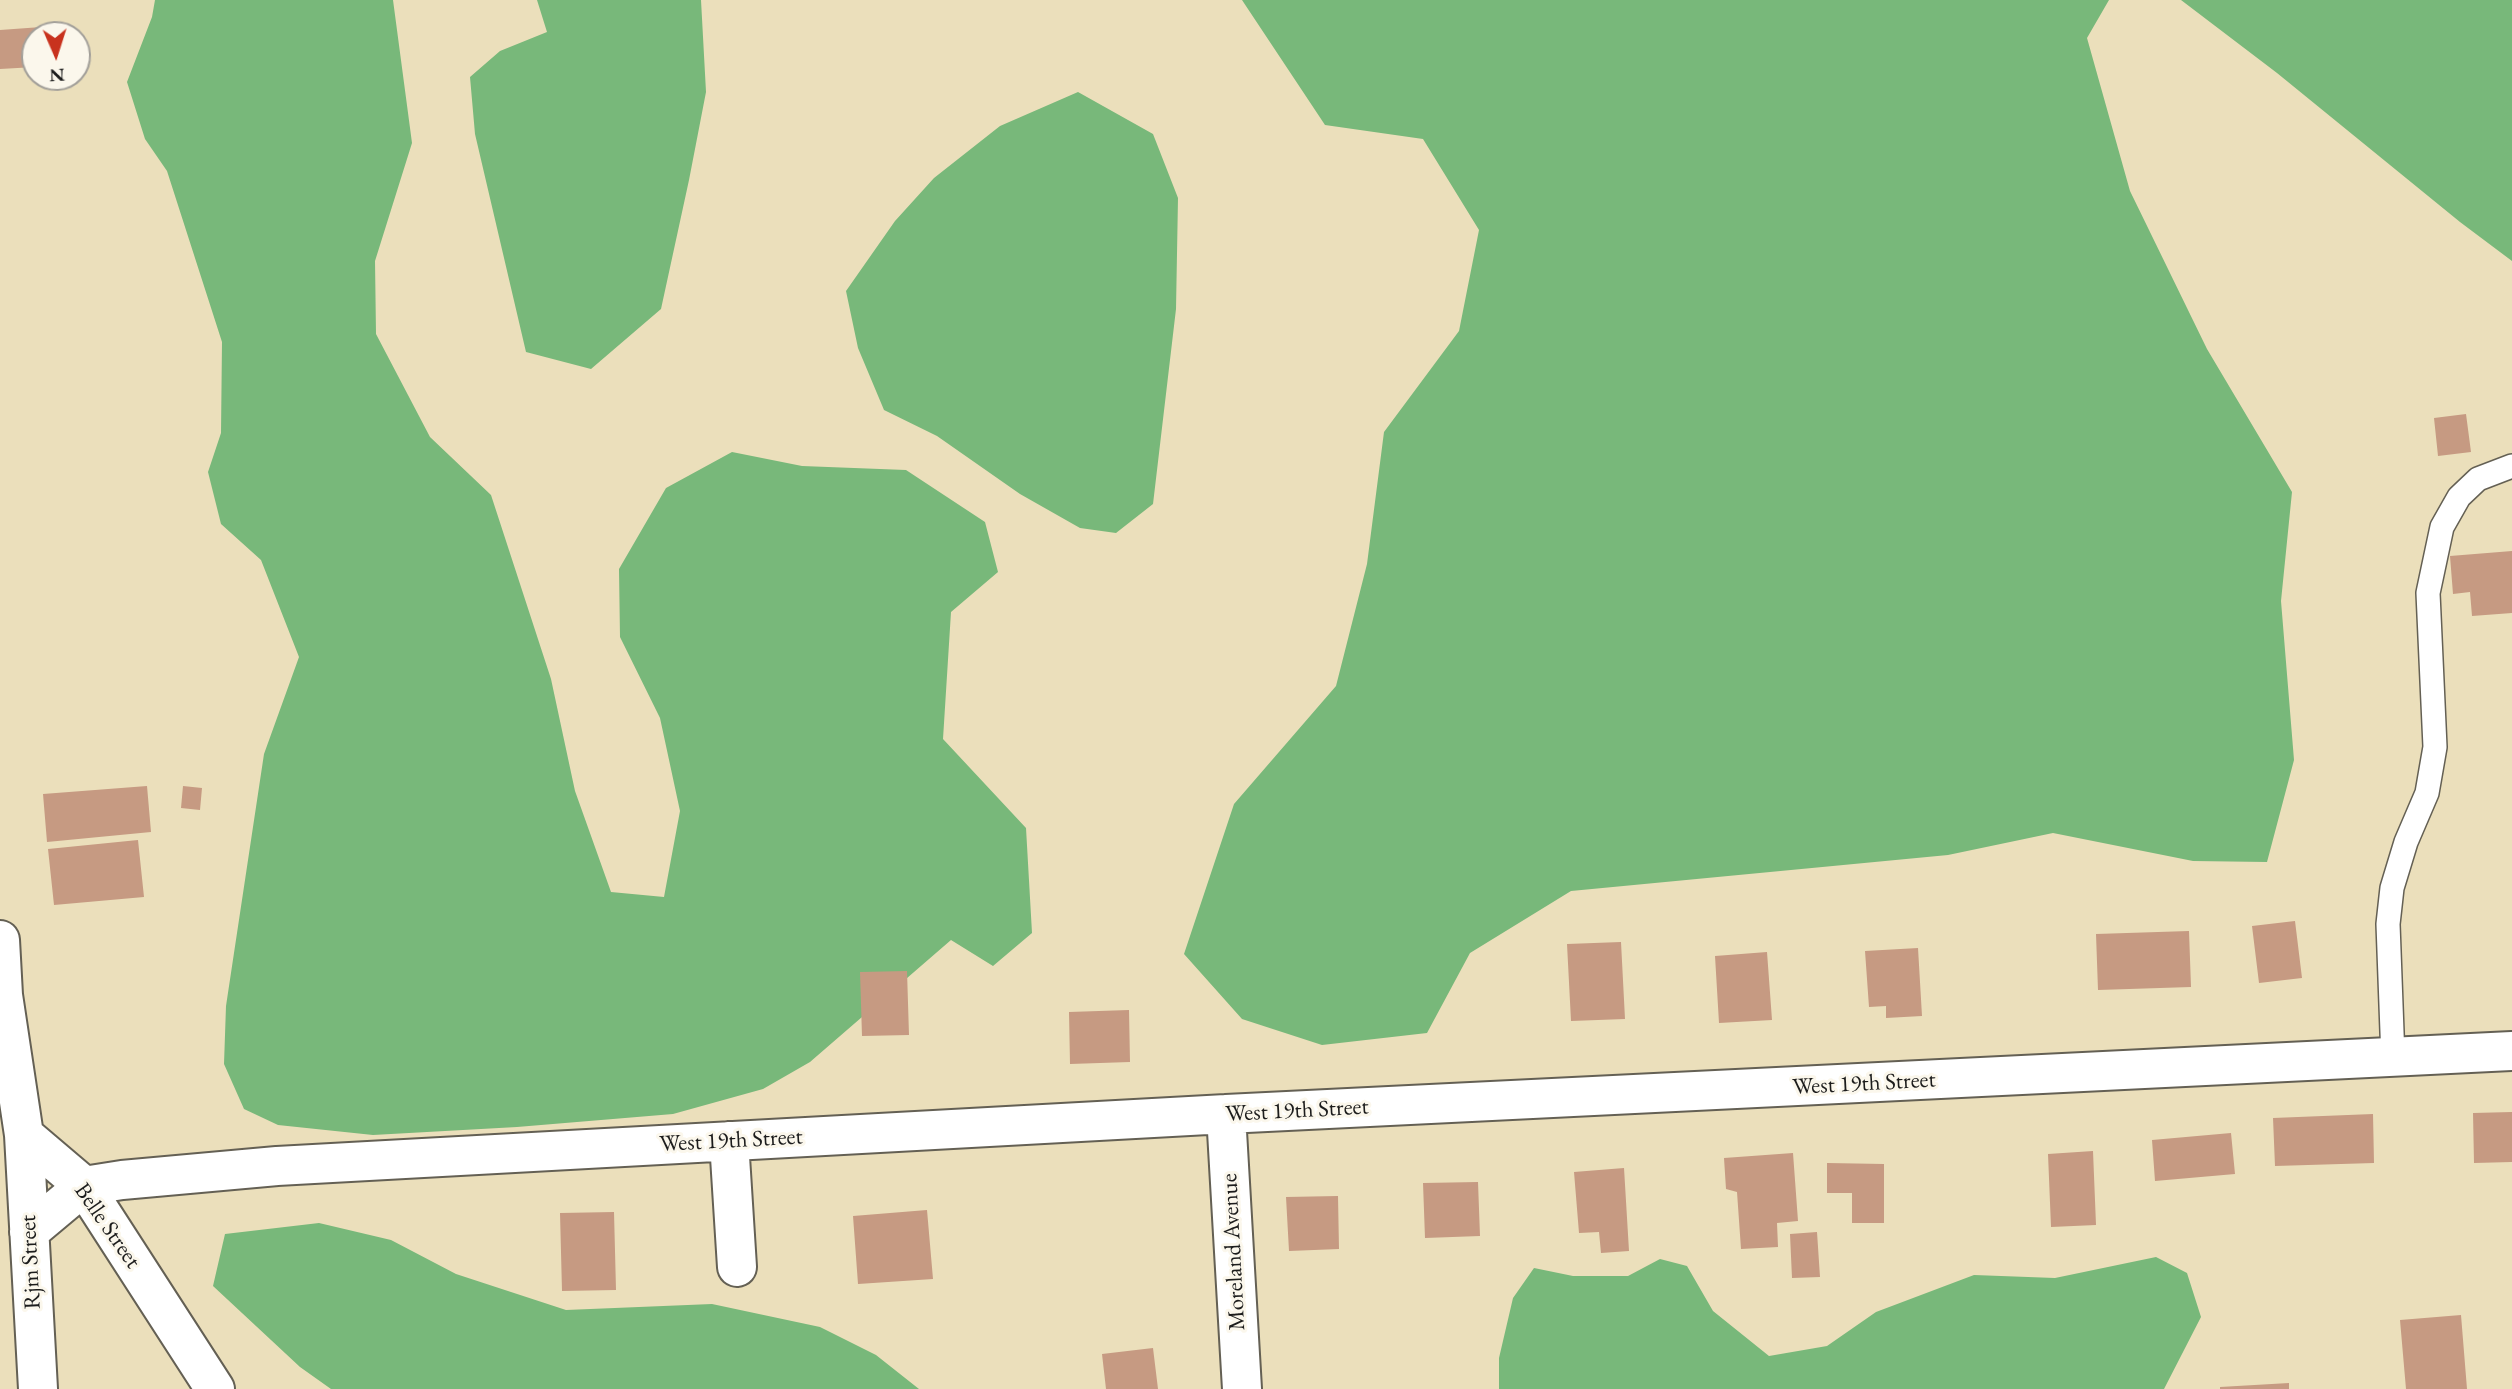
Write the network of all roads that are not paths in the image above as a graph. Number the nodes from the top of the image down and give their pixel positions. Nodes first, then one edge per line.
1 (2512, 466) edge
2 (0, 940) edge
3 (2512, 1051) edge
4 (2393, 1059) junction
5 (1226, 1114) junction
6 (24, 1135) junction
7 (729, 1141) junction
8 (84, 1186) junction
9 (29, 1232) junction
10 (737, 1267) dead end
11 (38, 1389) edge
12 (215, 1389) edge
13 (1242, 1389) edge

1 - 4 lane
2 - 6 street
3 - 4 street, West 19th Street
4 - 5 street, West 19th Street
5 - 7 street, West 19th Street
5 - 13 street, Moreland Avenue
6 - 8 street, Belle Street
6 - 9 street, Rjm Street
7 - 8 street, West 19th Street
7 - 10 street
8 - 9 street
8 - 12 street, Belle Street
9 - 11 street, Rjm Street

